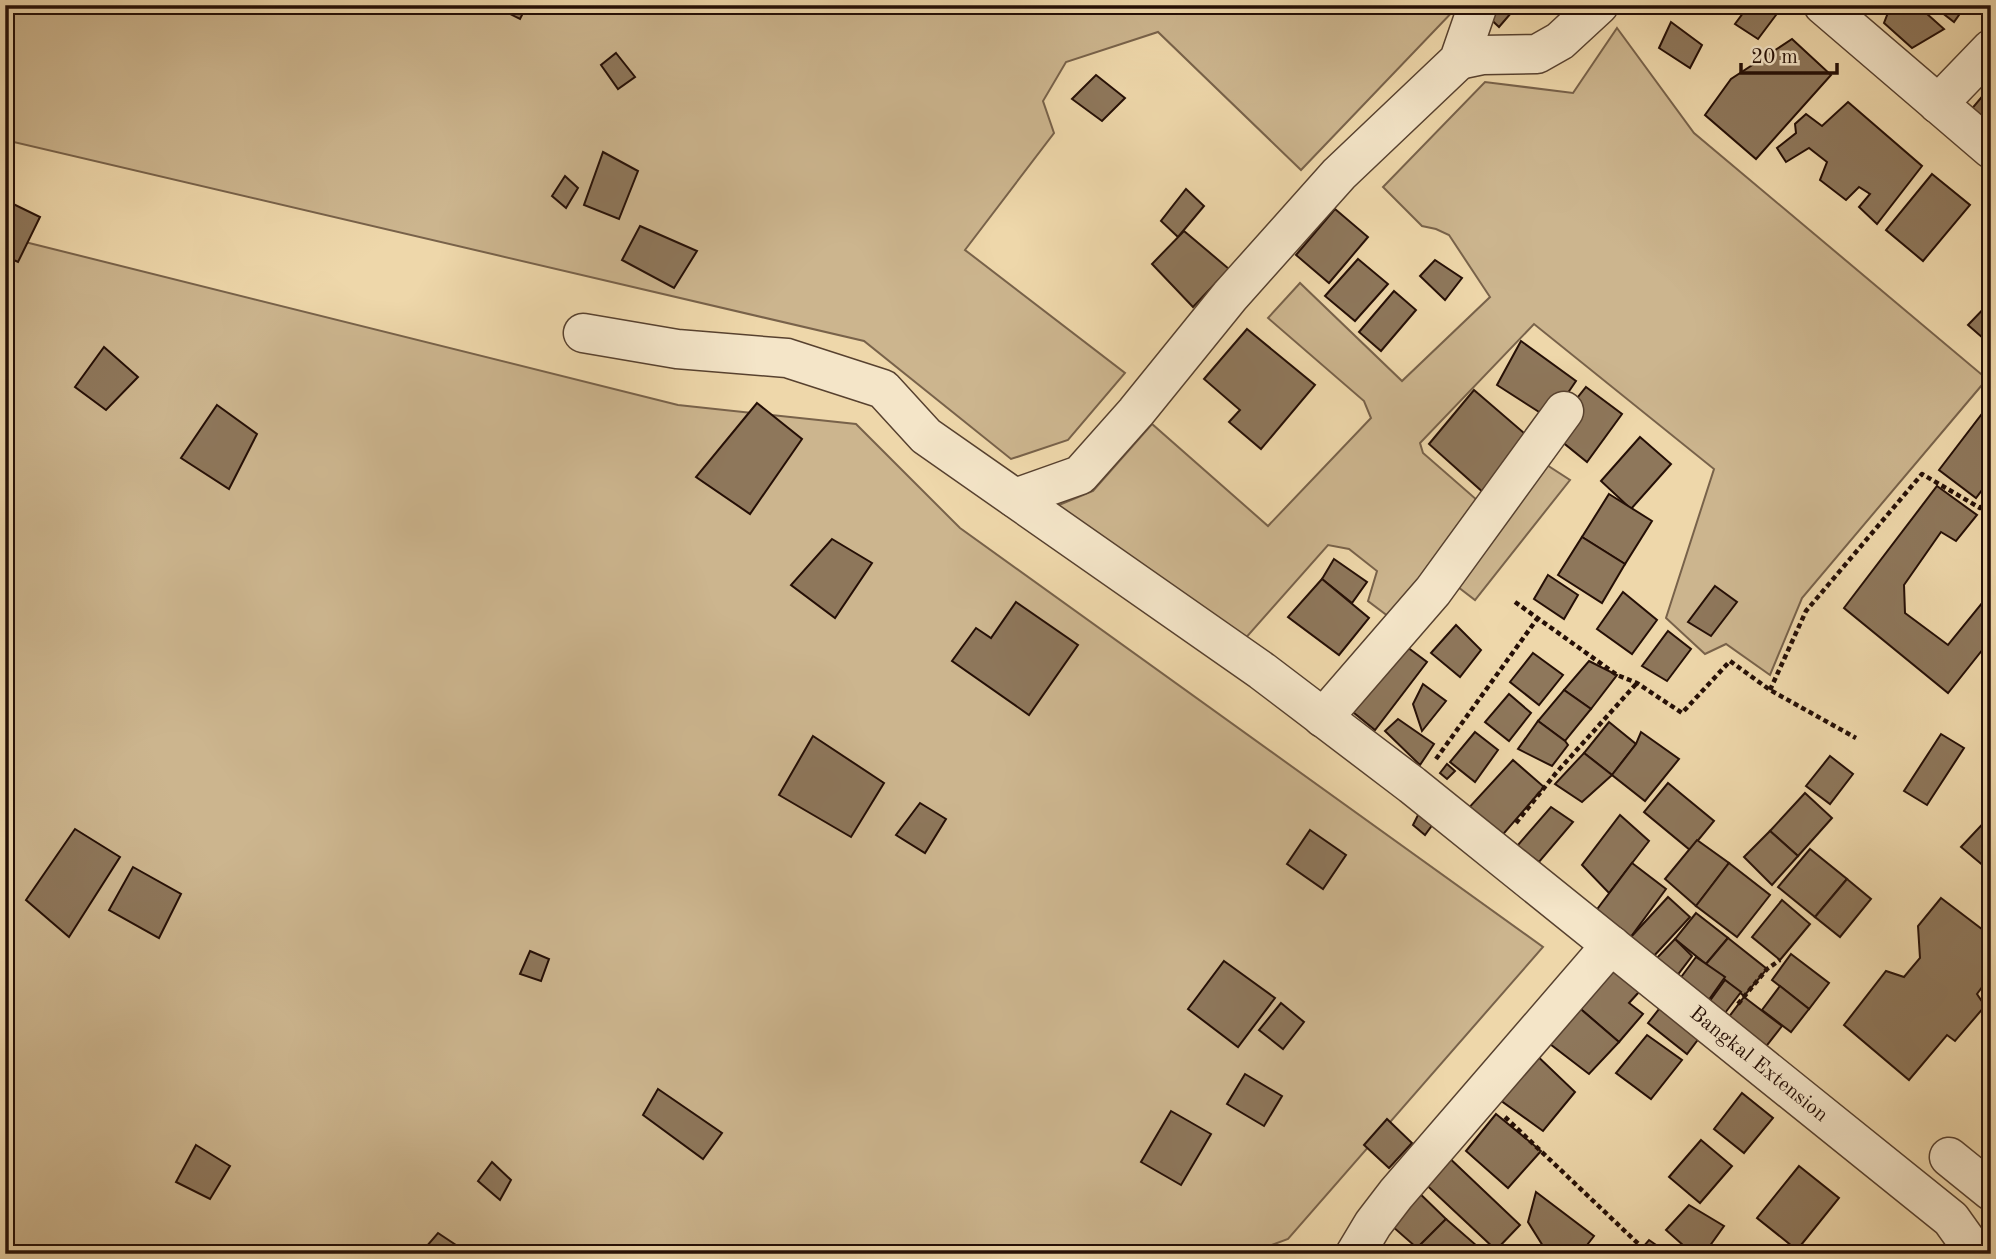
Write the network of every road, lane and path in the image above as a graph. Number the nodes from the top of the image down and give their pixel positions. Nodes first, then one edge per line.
1 (1478, 5) edge
2 (1599, 5) edge
3 (1824, 5) edge
4 (1991, 48) edge
5 (1459, 60) junction
6 (1938, 104) junction
7 (1991, 149) edge
8 (583, 333) dead end
9 (1564, 411) dead end
10 (1015, 498) junction
11 (1991, 499) edge
12 (1515, 602) dead end
13 (1537, 619) junction
14 (1637, 683) junction
15 (1770, 690) junction
16 (1323, 718) junction
17 (1856, 738) dead end
18 (1412, 785) junction
19 (1493, 850) junction
20 (1611, 944) junction
21 (1780, 960) dead end
22 (1716, 1032) junction
23 (1482, 1095) junction
24 (1949, 1157) dead end
25 (1991, 1191) edge
26 (1355, 1254) edge
27 (1649, 1254) edge
28 (1976, 1254) edge

1 - 5 street
2 - 5 street
3 - 6 street
4 - 6 street
5 - 10 street
6 - 7 street
8 - 10 street, Bangkal Extension
9 - 16 street
10 - 16 street, Bangkal Extension
11 - 15 path
12 - 13 path
13 - 14 path
13 - 18 path
14 - 15 path
14 - 19 path
15 - 17 path
16 - 18 street, Bangkal Extension
18 - 19 street, Bangkal Extension
19 - 20 street, Bangkal Extension
20 - 22 street, Bangkal Extension
20 - 23 street
21 - 22 path
22 - 28 street, Bangkal Extension
23 - 26 street
23 - 27 path
24 - 25 street

